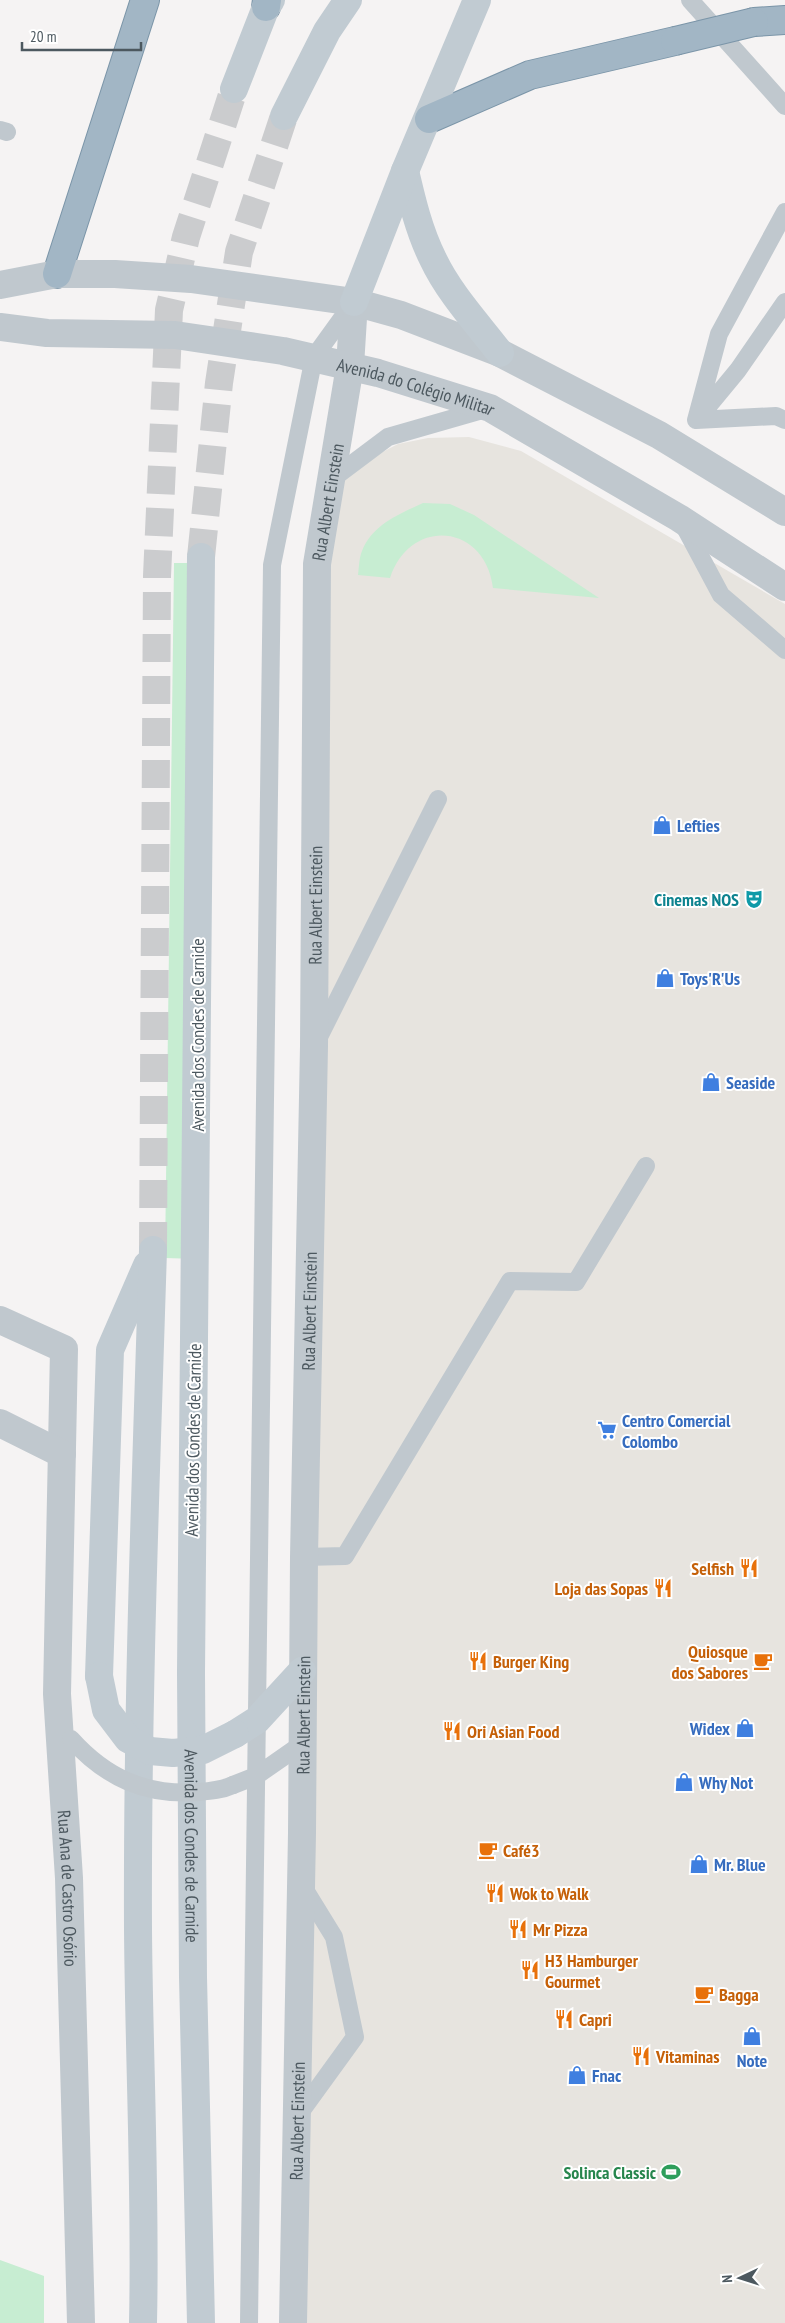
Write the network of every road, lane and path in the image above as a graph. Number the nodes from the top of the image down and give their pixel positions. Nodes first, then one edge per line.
1 (145, 0) edge
2 (348, 0) edge
3 (477, 0) edge
4 (690, 0) edge
5 (268, 2) edge
6 (785, 20) edge
7 (234, 89) tunnel mouth
8 (785, 106) edge
9 (284, 116) tunnel mouth
10 (428, 119) junction
11 (405, 171) junction
12 (785, 212) edge
13 (57, 274) junction
14 (0, 285) edge
15 (354, 302) junction
16 (785, 302) edge
17 (0, 327) edge
18 (500, 353) junction
19 (314, 357) junction
20 (350, 366) junction
21 (490, 408) junction
22 (696, 420) junction
23 (785, 420) edge
24 (332, 479) junction
25 (785, 512) edge
26 (679, 518) junction
27 (201, 557) tunnel mouth
28 (785, 588) edge
29 (785, 650) edge
30 (438, 798) dead end
31 (314, 1046) junction
32 (646, 1166) dead end
33 (0, 1320) edge
34 (0, 1423) edge
35 (62, 1454) junction
36 (304, 1557) junction
37 (302, 1671) junction
38 (57, 1694) junction
39 (246, 1727) junction
40 (302, 1744) junction
41 (256, 1776) junction
42 (301, 1883) junction
43 (297, 2117) junction
44 (81, 2323) edge
45 (143, 2323) edge
46 (201, 2323) edge
47 (249, 2323) edge
48 (293, 2323) edge

1 - 13 highway
2 - 9 main road
3 - 10 main road
4 - 8 lane
5 - 7 main road
6 - 10 highway, bridge
10 - 11 main road
11 - 15 main road
11 - 18 main road
12 - 22 lane
13 - 14 street
13 - 15 street
15 - 18 street
15 - 19 lane
15 - 20 street, Rua Albert Einstein
16 - 22 lane
17 - 19 street, Avenida do Colégio Militar
18 - 25 street
19 - 20 street, Avenida do Colégio Militar
19 - 39 lane
20 - 21 street, Avenida do Colégio Militar
20 - 24 street, Rua Albert Einstein
21 - 24 lane
21 - 26 street, Avenida do Colégio Militar
22 - 23 lane
24 - 31 street, Rua Albert Einstein
26 - 28 street, Avenida do Colégio Militar
26 - 29 lane
27 - 46 main road, Avenida dos Condes de Carnide
30 - 31 lane
31 - 36 street, Rua Albert Einstein
32 - 36 lane
33 - 35 street, Rua Ana de Castro Osório
34 - 35 street
35 - 38 street, Rua Ana de Castro Osório
36 - 37 street, Rua Albert Einstein
37 - 39 main road
37 - 40 street, Rua Albert Einstein
38 - 41 lane, bridge
38 - 44 street, Rua Ana de Castro Osório
39 - 41 lane
39 - 45 main road, bridge
40 - 41 lane
40 - 42 street, Rua Albert Einstein
41 - 47 lane
42 - 43 street, Rua Albert Einstein
42 - 43 lane
43 - 48 street, Rua Albert Einstein

